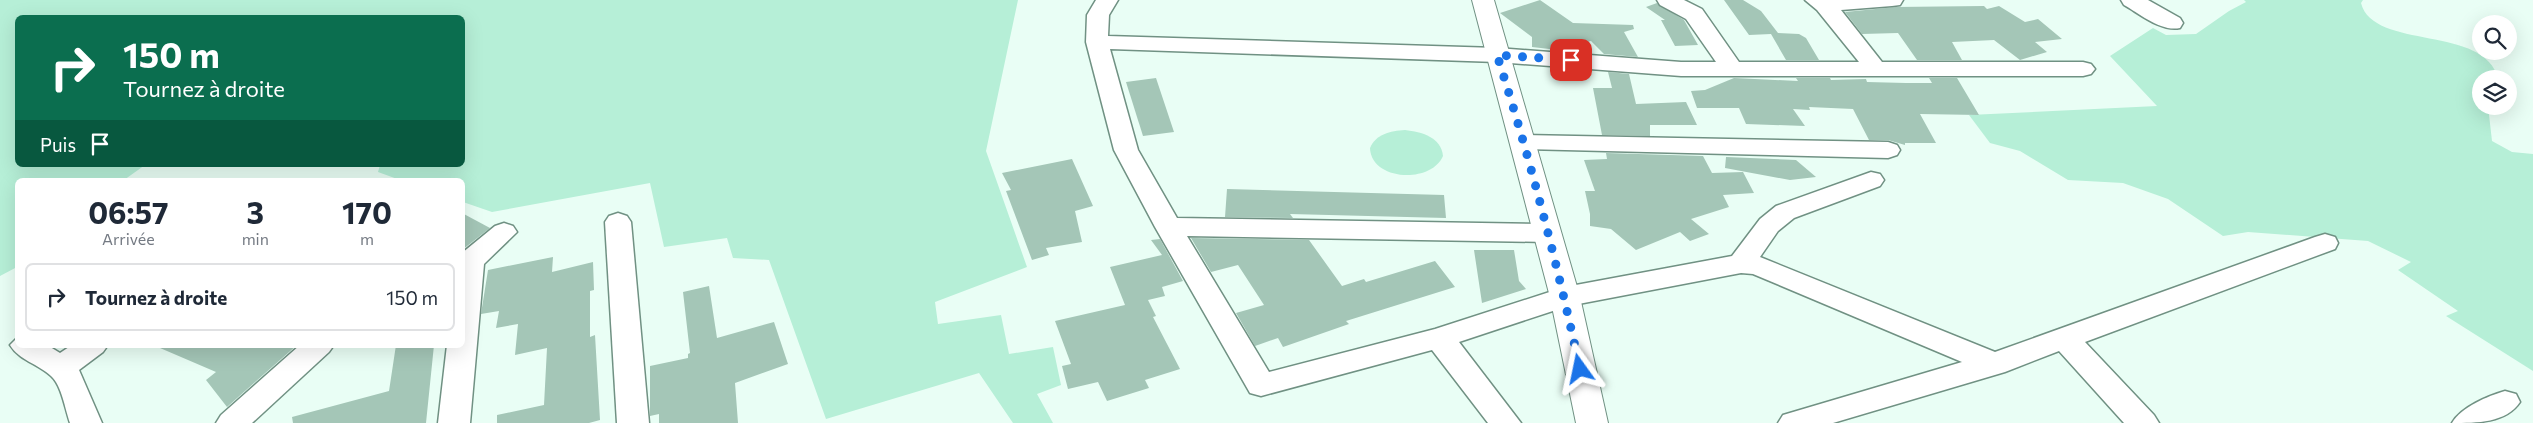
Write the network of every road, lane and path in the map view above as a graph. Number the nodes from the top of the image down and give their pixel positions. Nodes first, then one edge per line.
1 (1107, 0) edge
2 (1483, 0) edge
3 (1668, 0) edge
4 (1892, 0) edge
5 (2132, 0) edge
6 (1821, 3) edge
7 (2172, 23) dead end
8 (1097, 42) junction
9 (1497, 55) junction
10 (1732, 69) junction
11 (1876, 69) junction
12 (2083, 70) dead end
13 (1524, 142) junction
14 (1888, 150) dead end
15 (1871, 180) dead end
16 (618, 222) dead end
17 (1168, 227) junction
18 (504, 232) dead end
19 (1547, 233) junction
20 (2325, 243) dead end
21 (467, 262) edge
22 (1741, 264) junction
23 (465, 294) edge
24 (1565, 297) junction
25 (1439, 338) junction
26 (2065, 339) junction
27 (30, 348) edge
28 (89, 348) edge
29 (316, 348) edge
30 (462, 348) edge
31 (1994, 364) junction
32 (61, 368) junction
33 (2505, 402) dead end
34 (86, 423) edge
35 (232, 423) edge
36 (454, 423) edge
37 (633, 423) edge
38 (1505, 423) edge
39 (1592, 423) edge
40 (1794, 423) edge
41 (2143, 423) edge
42 (2468, 423) edge

1 - 8 street
2 - 9 street
3 - 10 street
4 - 6 street
5 - 7 street
6 - 11 street
8 - 9 street
8 - 17 street
9 - 10 street
9 - 13 street
10 - 11 street
11 - 12 street
13 - 14 street
13 - 19 street
15 - 22 street
16 - 37 street
17 - 19 street
17 - 25 street
18 - 21 street
19 - 24 street
20 - 26 street
21 - 23 street
22 - 24 street
22 - 31 street
24 - 25 street
24 - 39 street
25 - 38 street
26 - 31 street
26 - 41 street
27 - 32 street
28 - 32 street
29 - 35 street
30 - 36 street
31 - 40 street
32 - 34 street
33 - 42 street

